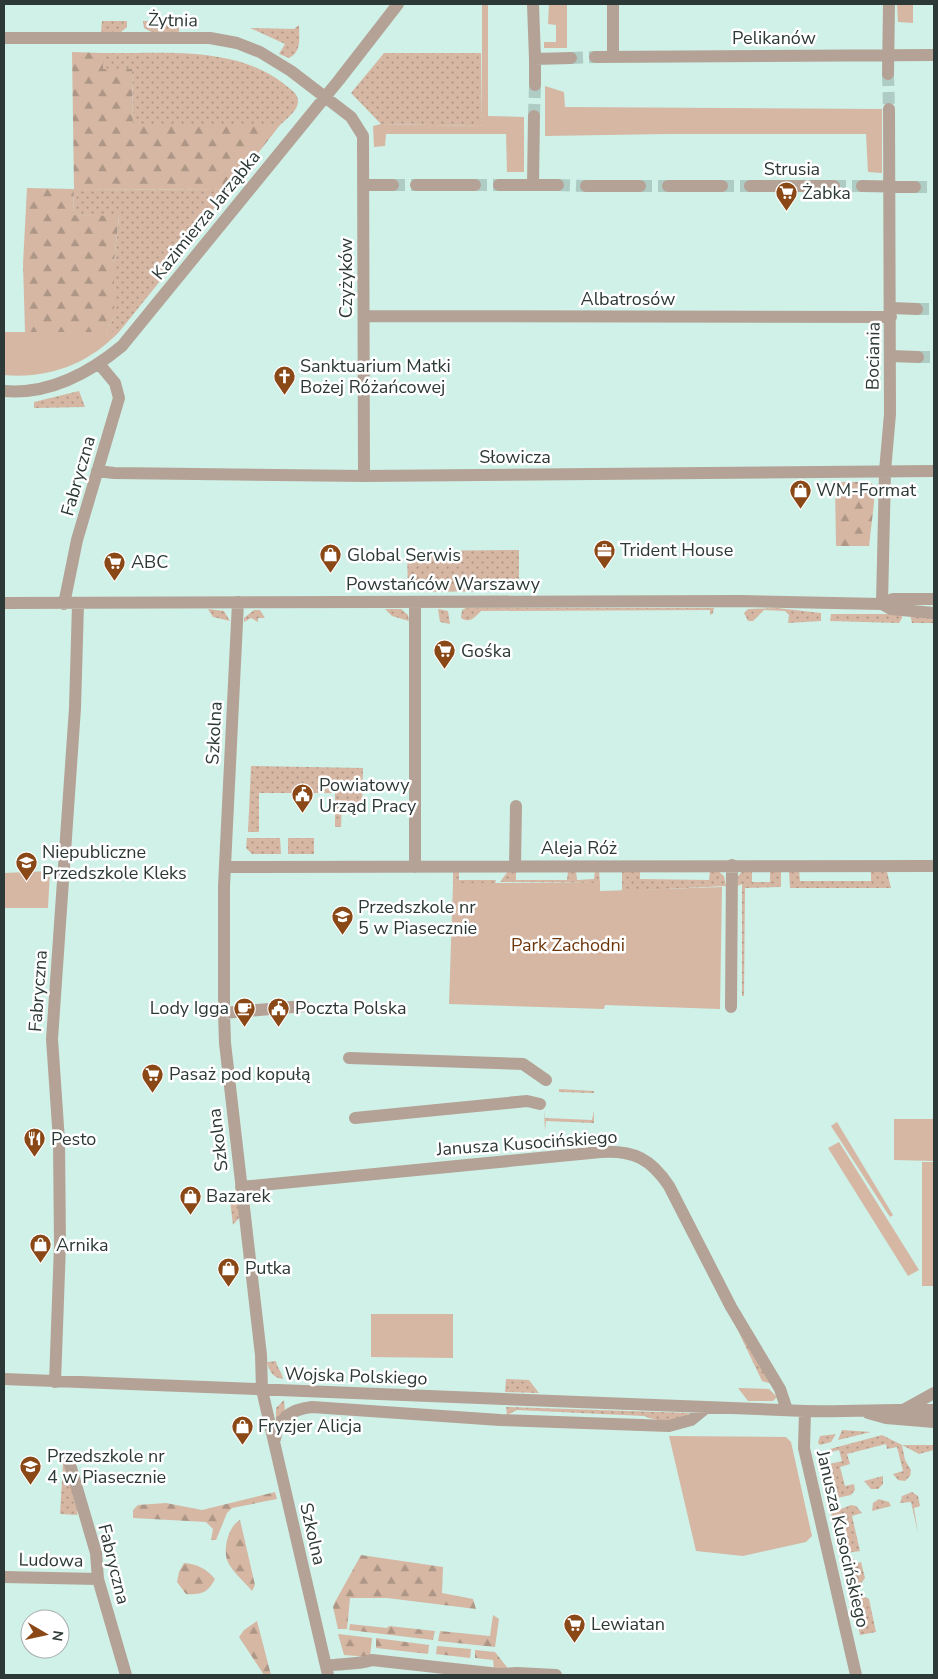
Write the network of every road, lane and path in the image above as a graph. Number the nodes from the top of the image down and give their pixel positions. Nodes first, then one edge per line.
1 (398, 4) edge
2 (533, 4) edge
3 (613, 4) edge
4 (889, 4) edge
5 (4, 38) edge
6 (888, 54) junction
7 (934, 55) edge
8 (614, 56) junction
9 (595, 57) tunnel mouth
10 (572, 58) tunnel mouth
11 (535, 59) junction
12 (888, 74) tunnel mouth
13 (534, 85) tunnel mouth
14 (326, 96) junction
15 (889, 109) tunnel mouth
16 (534, 117) tunnel mouth
17 (363, 185) junction
18 (393, 185) tunnel mouth
19 (416, 185) tunnel mouth
20 (475, 185) tunnel mouth
21 (499, 185) tunnel mouth
22 (533, 185) junction
23 (558, 185) tunnel mouth
24 (586, 186) tunnel mouth
25 (640, 186) tunnel mouth
26 (668, 186) tunnel mouth
27 (722, 186) tunnel mouth
28 (750, 186) tunnel mouth
29 (834, 186) tunnel mouth
30 (862, 186) tunnel mouth
31 (890, 187) junction
32 (915, 187) tunnel mouth
33 (917, 308) tunnel mouth
34 (891, 313) junction
35 (364, 316) junction
36 (891, 356) junction
37 (918, 357) tunnel mouth
38 (100, 364) junction
39 (4, 391) edge
40 (97, 471) junction
41 (885, 471) junction
42 (934, 471) edge
43 (364, 476) junction
44 (934, 598) edge
45 (238, 602) junction
46 (415, 602) junction
47 (4, 604) edge
48 (64, 604) junction
49 (78, 604) junction
50 (882, 604) junction
51 (934, 613) edge
52 (516, 806) dead end
53 (732, 865) junction
54 (515, 866) junction
55 (934, 866) edge
56 (225, 867) junction
57 (414, 867) junction
58 (304, 1006) dead end
59 (731, 1007) dead end
60 (224, 1013) junction
61 (349, 1058) dead end
62 (546, 1080) dead end
63 (540, 1104) dead end
64 (355, 1118) dead end
65 (242, 1186) junction
66 (4, 1380) edge
67 (56, 1382) junction
68 (262, 1390) junction
69 (934, 1393) edge
70 (707, 1407) junction
71 (787, 1410) junction
72 (904, 1410) junction
73 (934, 1410) edge
74 (805, 1411) junction
75 (863, 1412) junction
76 (934, 1422) edge
77 (274, 1442) junction
78 (69, 1461) dead end
79 (4, 1577) edge
80 (98, 1579) junction
81 (327, 1671) edge
82 (126, 1675) edge
83 (556, 1675) edge
84 (856, 1675) edge

1 - 14 street, Kazimierza Jarząbka
2 - 11 street
3 - 8 street
4 - 6 street
5 - 14 street, Żytnia
6 - 7 street, Pelikanów
6 - 8 street, Pelikanów
6 - 12 street
8 - 9 street, Pelikanów
10 - 11 street
11 - 13 street
14 - 17 street, Czyżyków
14 - 38 street, Kazimierza Jarząbka
15 - 31 street, Bociania
16 - 22 street
17 - 18 street
17 - 35 street, Czyżyków
19 - 20 street
21 - 22 street
22 - 23 street
24 - 25 street
26 - 27 street
28 - 29 street, Strusia
30 - 31 street
31 - 32 street
31 - 34 street, Bociania
33 - 34 street, Albatrosów
34 - 35 street, Albatrosów
34 - 36 street, Bociania
35 - 43 street, Czyżyków
36 - 37 street
36 - 41 street, Bociania
38 - 39 street, Kazimierza Jarząbka
38 - 40 street, Fabryczna
40 - 43 street, Słowicza
40 - 48 street, Fabryczna
41 - 42 street, Słowicza
41 - 43 street, Słowicza
41 - 50 street, Bociania
44 - 50 street, Powstańców Warszawy
45 - 46 street, Powstańców Warszawy
45 - 49 street, Powstańców Warszawy
45 - 56 street, Szkolna
46 - 50 street, Powstańców Warszawy
46 - 57 street
47 - 48 street, Powstańców Warszawy
48 - 49 street, Powstańców Warszawy
49 - 67 street, Fabryczna
50 - 51 street, Powstańców Warszawy
52 - 54 street
53 - 54 street, Aleja Róż
53 - 55 street, Aleja Róż
53 - 59 street
54 - 57 street, Aleja Róż
56 - 57 street, Aleja Róż
56 - 60 street, Szkolna
58 - 60 street
60 - 65 street, Szkolna
61 - 62 street
63 - 64 street
65 - 68 street, Szkolna
65 - 71 street, Janusza Kusocińskiego
66 - 67 street, Wojska Polskiego
67 - 68 street, Wojska Polskiego
68 - 70 street, Wojska Polskiego
68 - 77 street, Szkolna
69 - 72 street
70 - 71 street, Wojska Polskiego
70 - 77 street, Wojska Polskiego
71 - 74 street, Wojska Polskiego
72 - 73 street, Wojska Polskiego
72 - 75 street, Wojska Polskiego
74 - 75 street, Wojska Polskiego
74 - 84 street, Janusza Kusocińskiego
75 - 76 street, Wojska Polskiego
77 - 81 street, Szkolna
78 - 80 street, Fabryczna
79 - 80 street, Ludowa
80 - 82 street, Fabryczna
81 - 83 street, Szkolna

